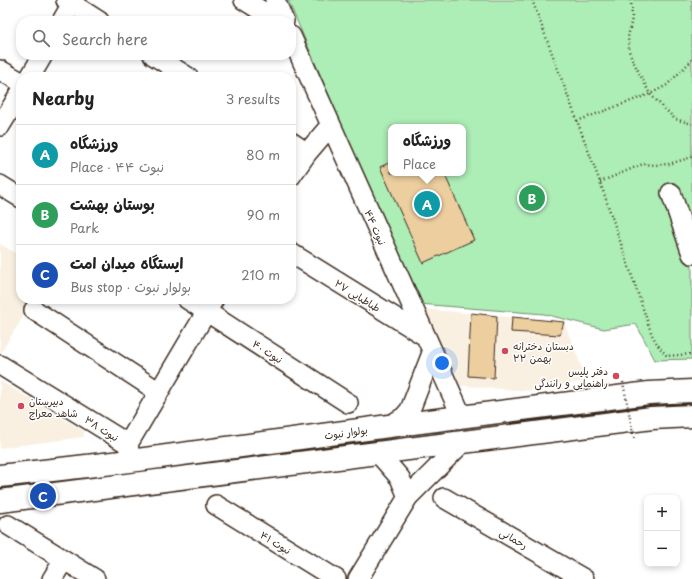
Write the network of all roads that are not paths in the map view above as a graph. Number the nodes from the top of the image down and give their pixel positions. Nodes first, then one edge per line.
1 (244, 0) edge
2 (275, 0) edge
3 (71, 1) edge
4 (64, 16) edge
5 (92, 16) edge
6 (270, 16) edge
7 (282, 16) edge
8 (296, 48) edge
9 (40, 60) edge
10 (161, 60) edge
11 (0, 70) edge
12 (33, 72) edge
13 (180, 72) edge
14 (16, 79) edge
15 (16, 100) edge
16 (0, 126) edge
17 (330, 126) junction
18 (296, 145) edge
19 (307, 153) junction
20 (296, 169) edge
21 (0, 185) edge
22 (671, 193) dead end
23 (16, 195) edge
24 (692, 254) edge
25 (296, 256) edge
26 (211, 305) edge
27 (34, 310) dead end
28 (428, 345) junction
29 (0, 365) edge
30 (692, 390) edge
31 (159, 392) junction
32 (348, 403) dead end
33 (692, 416) edge
34 (462, 417) junction
35 (389, 426) junction
36 (462, 443) junction
37 (129, 453) junction
38 (378, 454) junction
39 (0, 476) edge
40 (408, 497) junction
41 (444, 498) dead end
42 (0, 501) edge
43 (216, 505) dead end
44 (8, 525) dead end
45 (64, 560) junction
46 (52, 579) edge
47 (95, 579) edge
48 (336, 579) edge
49 (358, 579) edge
50 (584, 579) edge

1 - 6 street
2 - 7 street
3 - 4 street
3 - 5 street
8 - 17 street, نبوت ۴۴
9 - 12 street
10 - 13 street
11 - 14 street
15 - 16 street
17 - 19 street
17 - 28 street, نبوت ۴۴
18 - 19 street
19 - 20 street
21 - 23 street
22 - 24 street
25 - 28 street, طباطبایی ۲۷
26 - 31 street
26 - 32 street, نبوت ۴۰
27 - 31 street
28 - 34 street, نبوت ۴۴
28 - 35 street
29 - 37 street, نبوت ۳۸
30 - 34 main road, بولوار نبوت
31 - 37 street
33 - 36 main road
34 - 35 main road, بولوار نبوت
35 - 37 main road, بولوار نبوت
36 - 38 main road
36 - 40 street
37 - 39 main road, بولوار نبوت
38 - 40 street
38 - 42 main road
40 - 49 street
41 - 50 street, رحمانی
43 - 48 street, نبوت ۴۱
44 - 45 street
45 - 46 street
45 - 47 street

